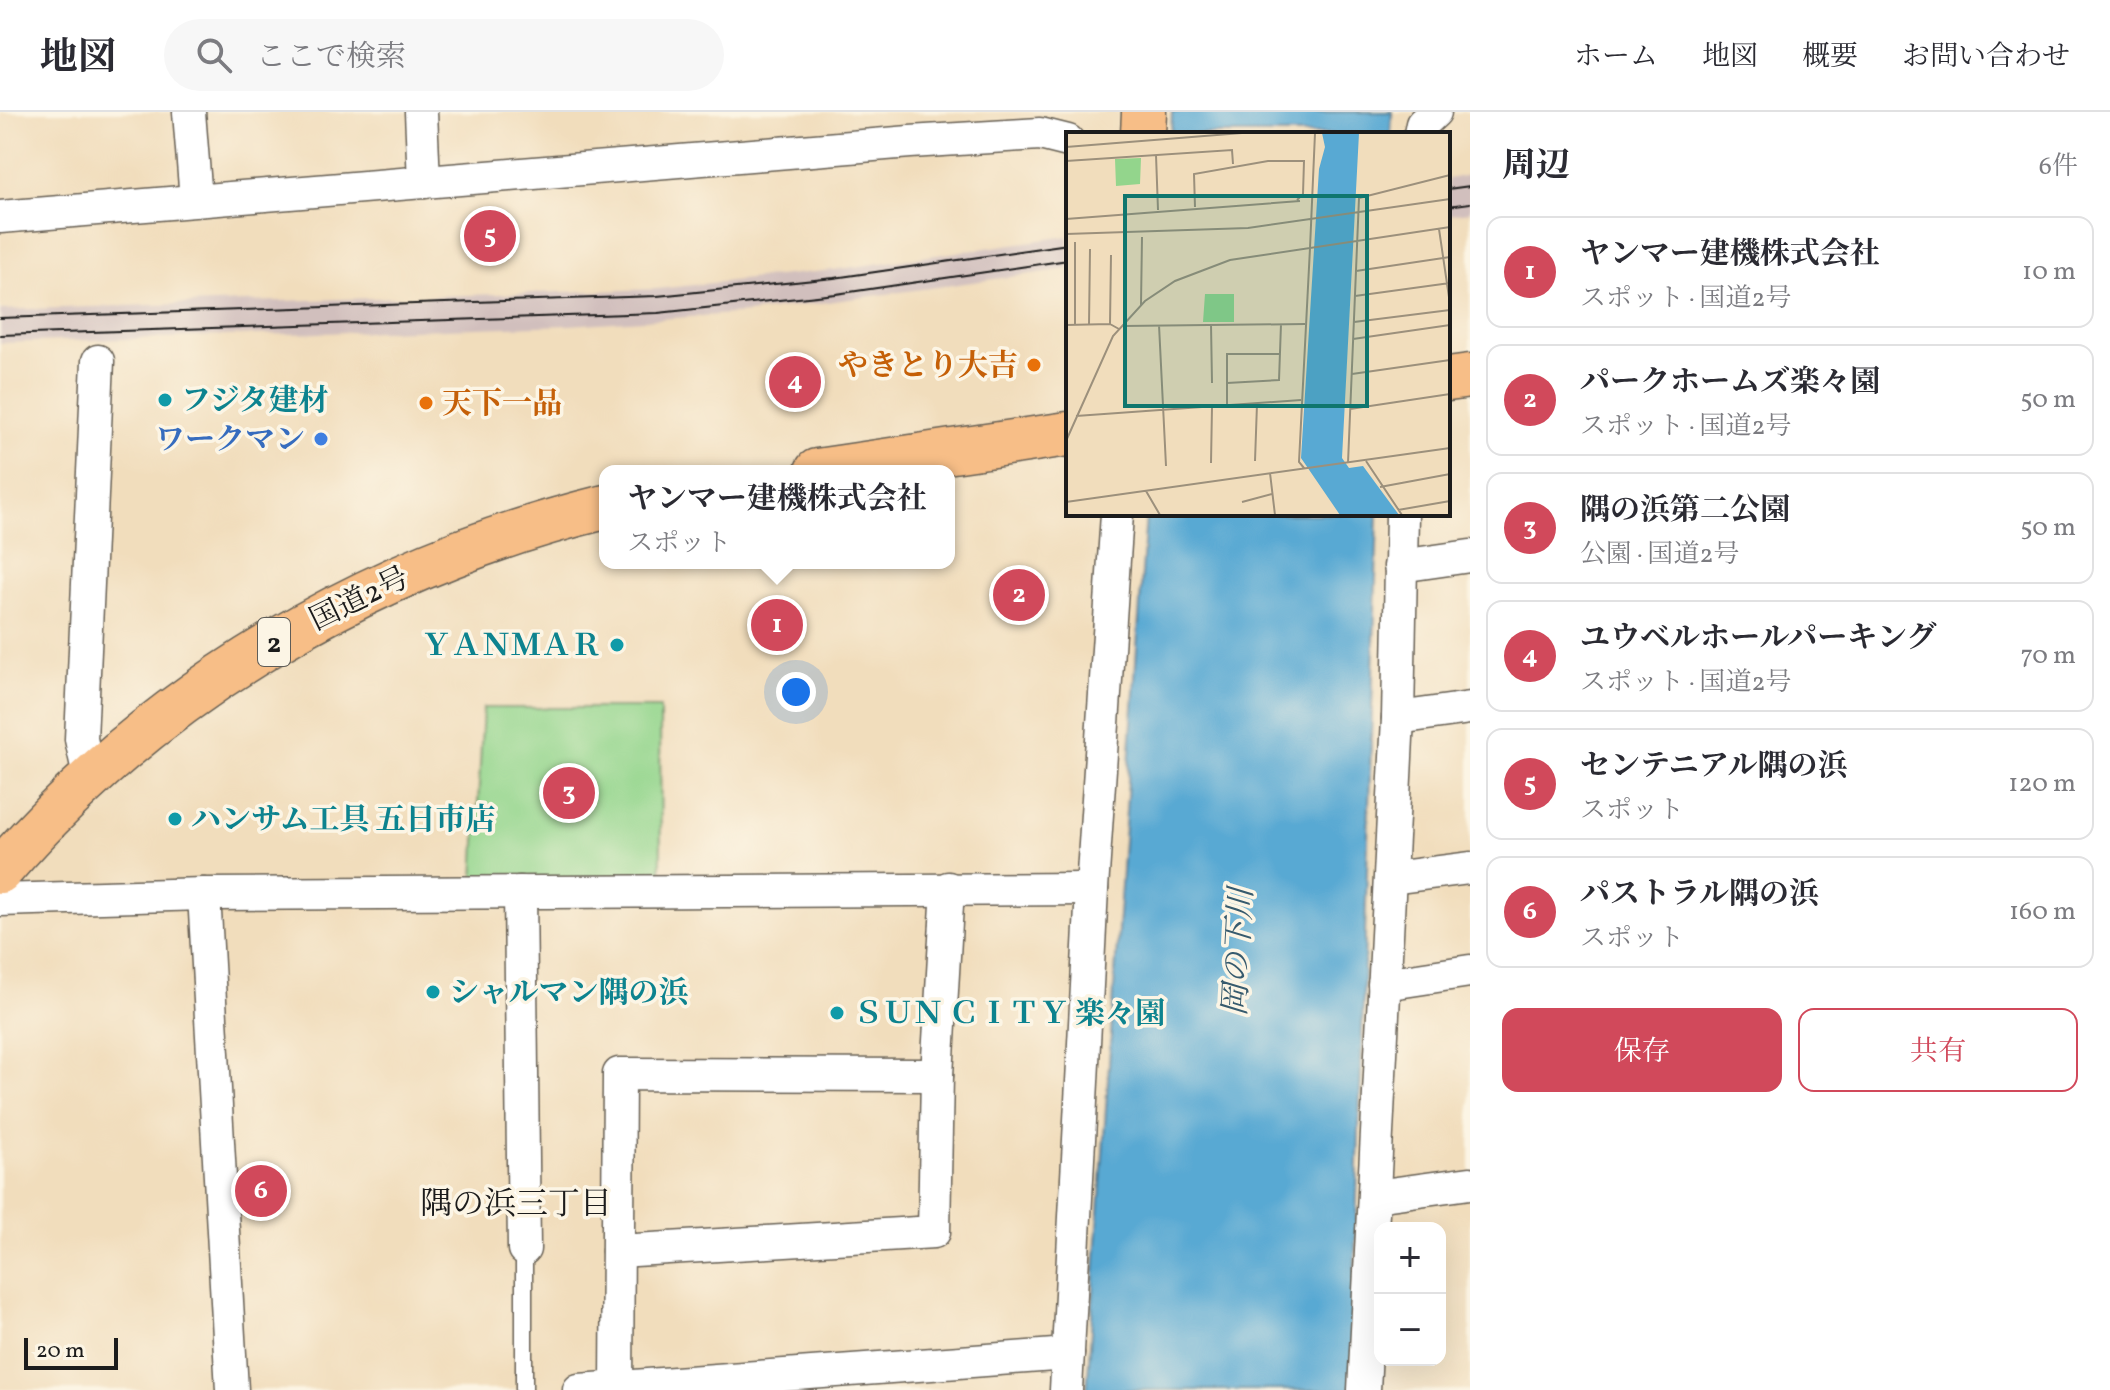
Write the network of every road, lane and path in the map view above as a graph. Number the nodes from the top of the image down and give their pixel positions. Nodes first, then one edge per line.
1 (189, 112) edge
2 (421, 112) edge
3 (1144, 112) edge
4 (1435, 112) edge
5 (1059, 132) edge
6 (1143, 132) edge
7 (1420, 132) edge
8 (424, 182) junction
9 (196, 200) junction
10 (0, 217) edge
11 (98, 361) dead end
12 (1470, 376) edge
13 (1450, 379) edge
14 (1066, 434) edge
15 (858, 465) edge
16 (599, 509) edge
17 (1117, 516) edge
18 (1402, 516) edge
19 (1470, 556) edge
20 (1400, 566) junction
21 (1470, 708) edge
22 (1398, 718) junction
23 (95, 775) junction
24 (1470, 868) edge
25 (0, 871) edge
26 (1391, 878) junction
27 (948, 888) junction
28 (1092, 889) junction
29 (520, 892) junction
30 (204, 894) junction
31 (0, 900) edge
32 (1470, 971) edge
33 (1384, 984) junction
34 (937, 1075) junction
35 (1470, 1183) edge
36 (1375, 1196) junction
37 (524, 1249) joint
38 (618, 1251) junction
39 (1068, 1354) junction
40 (797, 1383) edge
41 (617, 1387) junction
42 (232, 1390) edge
43 (524, 1390) edge
44 (579, 1390) edge
45 (1066, 1390) edge
46 (1364, 1390) edge

1 - 9 street
2 - 8 street
3 - 6 main road
4 - 7 street
5 - 8 street
8 - 9 street
9 - 10 street
11 - 23 street
12 - 13 main road
14 - 15 main road
16 - 23 main road, 国道2号 / 2
17 - 28 street
18 - 20 street
19 - 20 street
20 - 22 street
21 - 22 street
22 - 26 street
23 - 25 main road, 国道2号 / 2
24 - 26 street
26 - 33 street
27 - 28 street
27 - 29 street
27 - 34 street
28 - 39 street
29 - 30 street
29 - 37 street
30 - 31 street
30 - 42 street
32 - 33 street
33 - 36 street
34 - 38 street
34 - 38 street
35 - 36 street
36 - 46 street
37 - 43 lane
38 - 41 street
39 - 40 street
39 - 45 street
40 - 41 street
41 - 44 street

